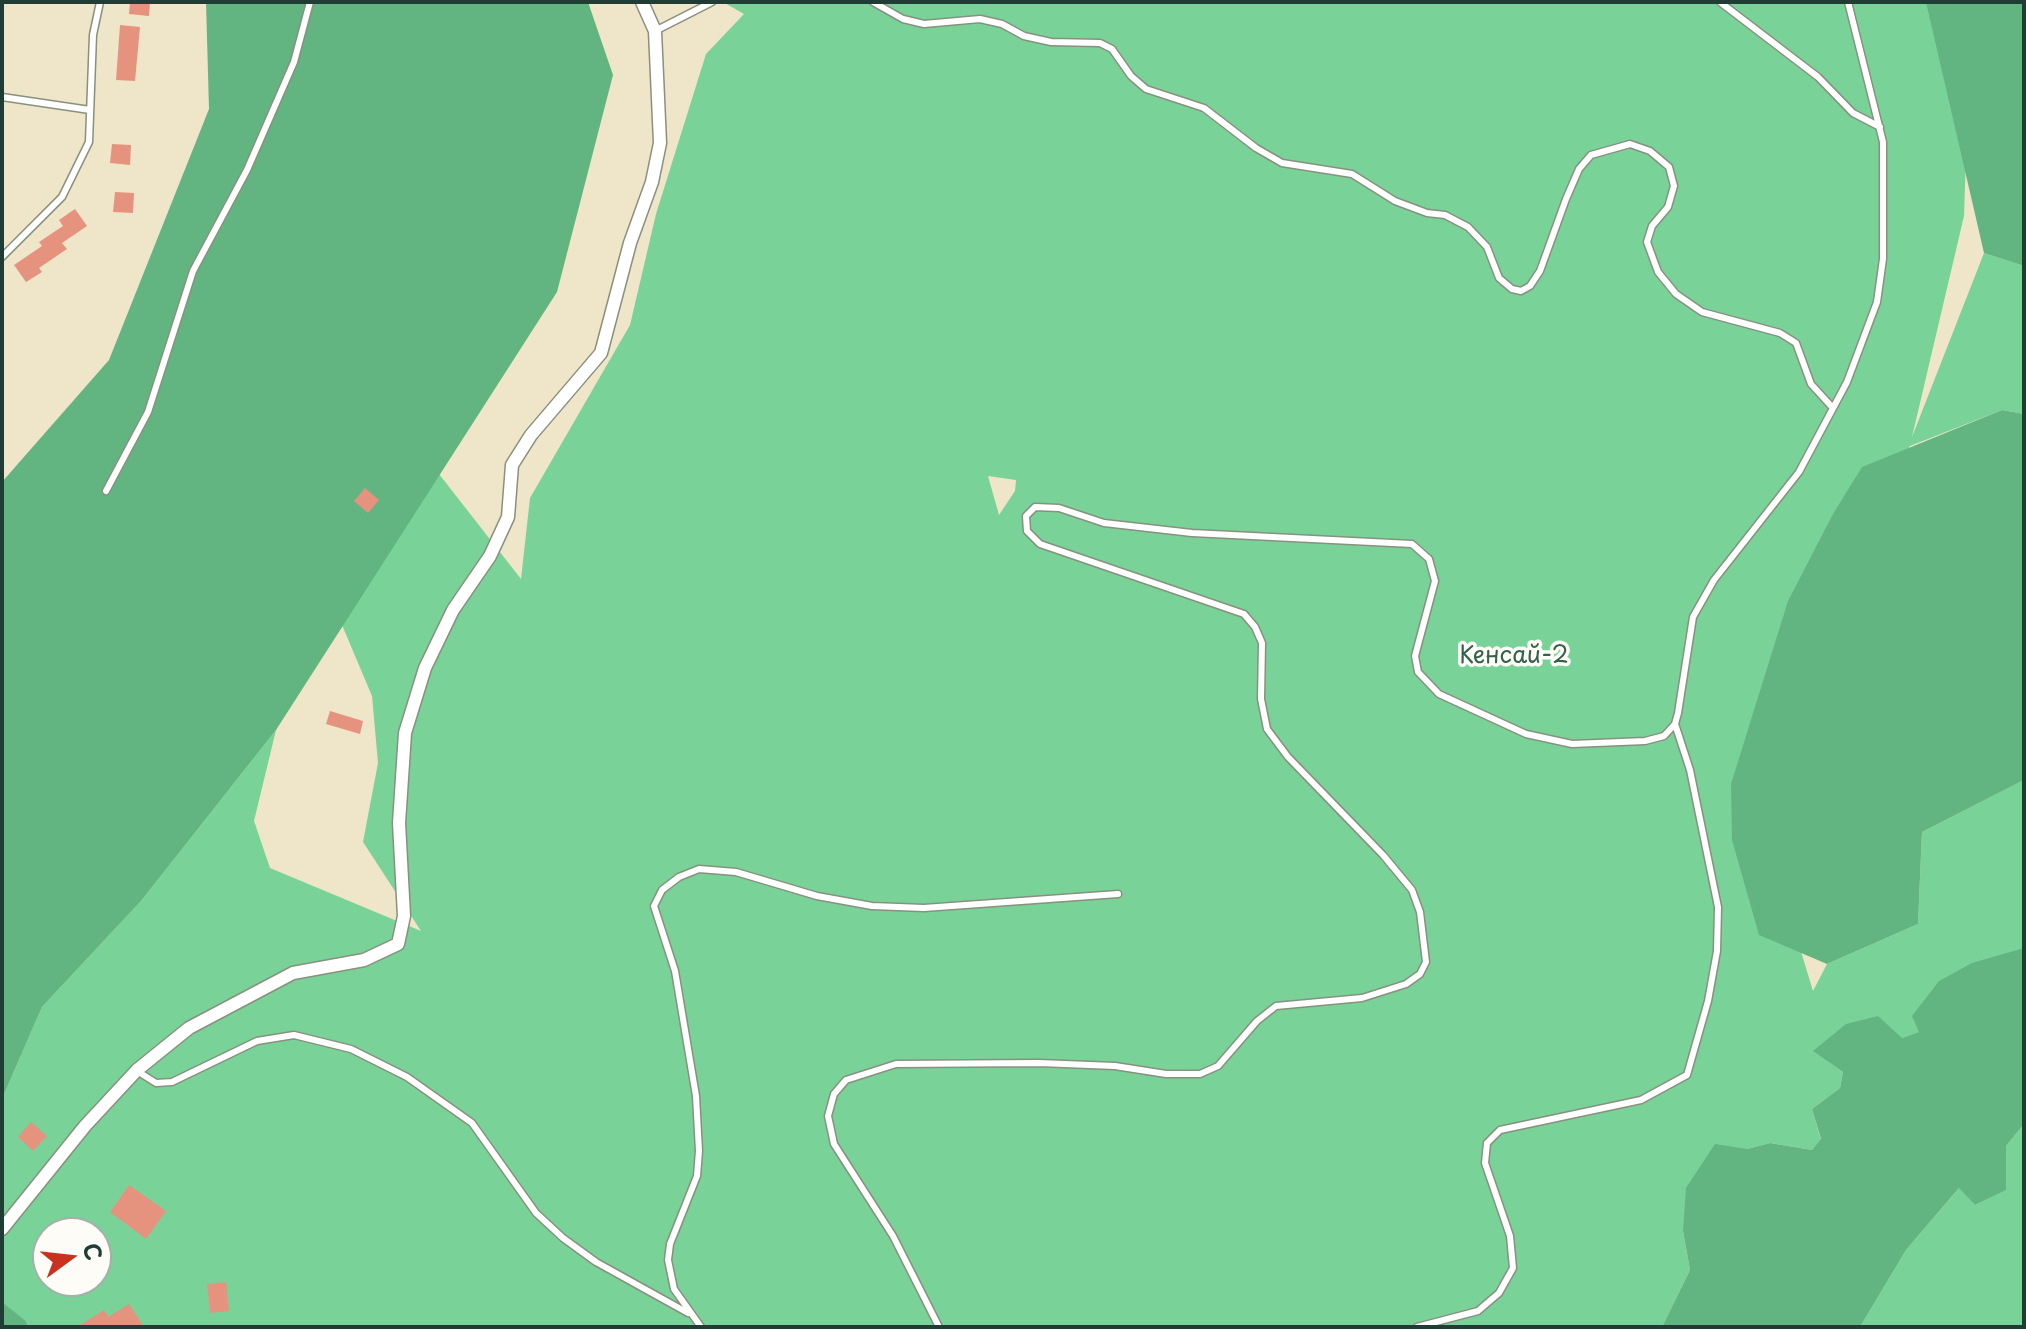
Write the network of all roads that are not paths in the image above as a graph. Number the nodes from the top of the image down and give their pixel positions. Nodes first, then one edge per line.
1 (100, 2) edge
2 (310, 2) edge
3 (642, 2) edge
4 (712, 2) edge
5 (873, 2) edge
6 (1720, 2) edge
7 (1848, 2) edge
8 (655, 31) junction
9 (2, 97) edge
10 (90, 110) junction
11 (1880, 127) junction
12 (2, 257) edge
13 (1832, 407) junction
14 (106, 491) dead end
15 (1675, 724) junction
16 (1118, 894) dead end
17 (137, 1070) junction
18 (2, 1229) edge
19 (688, 1313) junction
20 (701, 1327) edge
21 (939, 1327) edge
22 (1417, 1327) edge

1 - 10 lane
2 - 14 lane
3 - 8 street
4 - 8 lane
5 - 13 lane
6 - 11 lane
7 - 11 lane
8 - 17 street
9 - 10 lane
10 - 12 lane
11 - 13 lane
13 - 15 lane
15 - 21 lane
15 - 22 lane
16 - 19 lane
17 - 18 street
17 - 19 lane
19 - 20 lane

